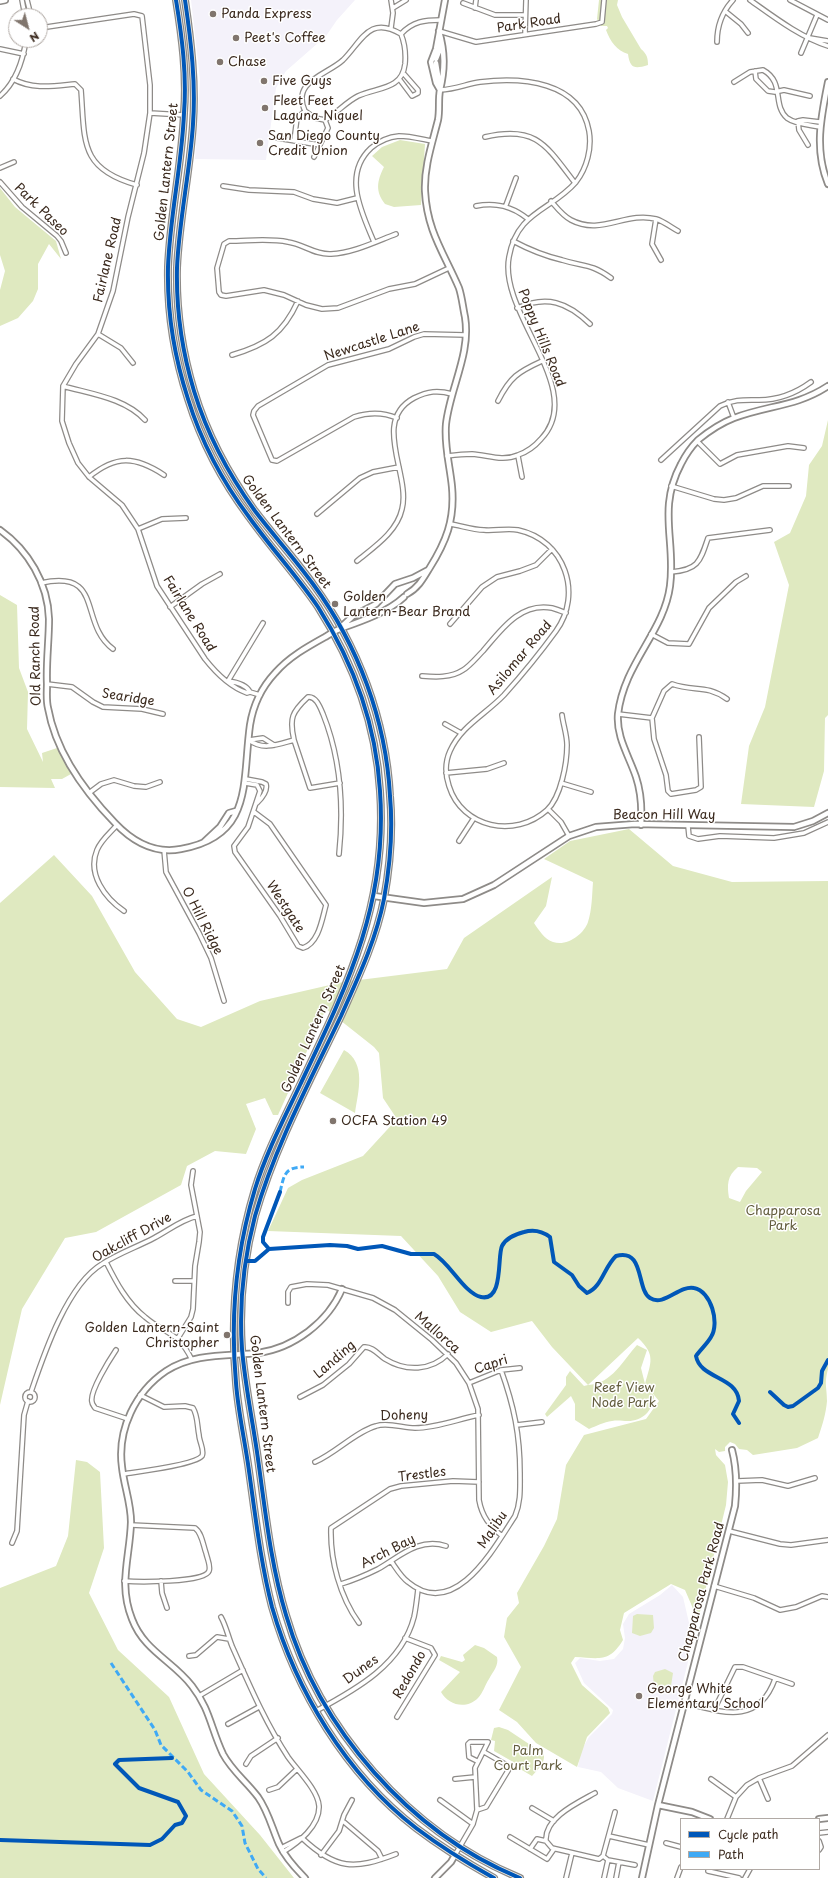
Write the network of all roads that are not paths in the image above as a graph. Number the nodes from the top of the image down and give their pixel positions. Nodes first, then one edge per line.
1 (5, 0) edge
2 (176, 0) edge
3 (185, 0) edge
4 (391, 0) edge
5 (406, 0) edge
6 (445, 0) edge
7 (476, 0) edge
8 (526, 0) edge
9 (604, 0) edge
10 (733, 0) edge
11 (750, 0) edge
12 (790, 0) edge
13 (0, 1) edge
14 (463, 4) dead end
15 (393, 8) junction
16 (475, 8) junction
17 (725, 11) junction
18 (524, 15) junction
19 (818, 15) junction
20 (441, 20) junction
21 (828, 20) edge
22 (48, 27) edge
23 (391, 28) junction
24 (439, 31) junction
25 (748, 33) dead end
26 (401, 34) junction
27 (525, 34) junction
28 (808, 38) junction
29 (438, 39) junction
30 (717, 42) dead end
31 (828, 42) edge
32 (828, 46) edge
33 (25, 48) edge
34 (0, 49) edge
35 (801, 53) dead end
36 (24, 54) junction
37 (435, 64) junction
38 (445, 65) junction
39 (755, 71) junction
40 (404, 74) junction
41 (13, 79) junction
42 (400, 80) junction
43 (734, 82) dead end
44 (828, 82) edge
45 (440, 90) junction
46 (778, 92) junction
47 (0, 96) edge
48 (810, 96) dead end
49 (826, 105) edge
50 (305, 111) junction
51 (150, 113) junction
52 (184, 115) junction
53 (325, 120) junction
54 (798, 121) junction
55 (820, 124) junction
56 (277, 138) dead end
57 (485, 138) dead end
58 (294, 141) junction
59 (432, 141) junction
60 (320, 145) junction
61 (808, 145) dead end
62 (314, 157) dead end
63 (14, 162) dead end
64 (0, 168) edge
65 (516, 178) dead end
66 (0, 182) edge
67 (575, 183) junction
68 (828, 184) edge
69 (136, 185) junction
70 (223, 186) dead end
71 (357, 198) junction
72 (551, 201) junction
73 (506, 205) junction
74 (476, 206) dead end
75 (528, 219) junction
76 (656, 219) junction
77 (678, 231) dead end
78 (396, 234) dead end
79 (513, 241) junction
80 (374, 242) junction
81 (66, 253) dead end
82 (661, 260) dead end
83 (449, 268) junction
84 (611, 278) dead end
85 (298, 301) junction
86 (517, 308) junction
87 (590, 324) dead end
88 (98, 334) junction
89 (466, 335) junction
90 (232, 355) dead end
91 (542, 361) junction
92 (133, 363) dead end
93 (811, 382) dead end
94 (63, 386) junction
95 (828, 386) edge
96 (452, 394) junction
97 (498, 401) dead end
98 (728, 402) junction
99 (398, 418) junction
100 (734, 418) junction
101 (145, 420) dead end
102 (697, 441) junction
103 (804, 448) dead end
104 (447, 456) junction
105 (518, 456) junction
106 (661, 460) dead end
107 (399, 467) junction
108 (164, 475) dead end
109 (89, 477) junction
110 (522, 477) dead end
111 (671, 486) junction
112 (789, 486) dead end
113 (317, 514) dead end
114 (186, 518) dead end
115 (451, 524) junction
116 (138, 529) junction
117 (0, 530) edge
118 (770, 530) dead end
119 (552, 550) junction
120 (357, 561) dead end
121 (428, 570) junction
122 (671, 572) junction
123 (220, 574) dead end
124 (746, 576) dead end
125 (41, 583) junction
126 (170, 607) junction
127 (566, 612) junction
128 (263, 623) dead end
129 (450, 624) dead end
130 (340, 628) junction
131 (333, 632) junction
132 (651, 634) junction
133 (113, 649) dead end
134 (422, 676) dead end
135 (228, 681) junction
136 (47, 684) junction
137 (250, 692) junction
138 (260, 696) junction
139 (727, 699) dead end
140 (163, 714) dead end
141 (618, 714) junction
142 (562, 715) dead end
143 (652, 718) junction
144 (445, 724) dead end
145 (461, 733) junction
146 (699, 737) dead end
147 (249, 740) junction
148 (267, 740) junction
149 (294, 740) junction
150 (274, 745) junction
151 (267, 746) junction
152 (504, 763) dead end
153 (446, 773) junction
154 (245, 781) junction
155 (160, 782) dead end
156 (340, 783) junction
157 (562, 783) junction
158 (591, 792) dead end
159 (89, 793) junction
160 (257, 803) junction
161 (548, 809) junction
162 (254, 812) junction
163 (828, 813) edge
164 (474, 818) junction
165 (828, 822) edge
166 (117, 825) junction
167 (641, 825) junction
168 (688, 826) junction
169 (569, 836) junction
170 (459, 841) dead end
171 (164, 850) junction
172 (339, 854) dead end
173 (374, 896) junction
174 (384, 898) junction
175 (124, 911) dead end
176 (224, 1000) dead end
177 (193, 1171) dead end
178 (197, 1216) junction
179 (106, 1262) junction
180 (175, 1281) dead end
181 (194, 1281) junction
182 (342, 1289) junction
183 (288, 1303) dead end
184 (178, 1338) junction
185 (116, 1350) dead end
186 (234, 1354) junction
187 (242, 1354) junction
188 (448, 1354) junction
189 (192, 1360) junction
190 (520, 1368) dead end
191 (501, 1370) junction
192 (469, 1384) junction
193 (31, 1392) junction
194 (140, 1395) junction
195 (300, 1397) dead end
196 (28, 1401) junction
197 (479, 1415) junction
198 (128, 1419) junction
199 (542, 1422) dead end
200 (517, 1425) junction
201 (732, 1450) dead end
202 (315, 1462) dead end
203 (123, 1474) junction
204 (815, 1478) dead end
205 (737, 1481) junction
206 (479, 1482) junction
207 (131, 1525) junction
208 (729, 1531) junction
209 (502, 1536) junction
210 (828, 1540) edge
211 (12, 1543) dead end
212 (446, 1546) dead end
213 (391, 1560) junction
214 (124, 1581) junction
215 (161, 1581) junction
216 (341, 1584) junction
217 (714, 1586) junction
218 (418, 1589) junction
219 (828, 1597) edge
220 (167, 1608) dead end
221 (221, 1617) dead end
222 (359, 1623) dead end
223 (405, 1638) junction
224 (229, 1639) junction
225 (189, 1656) dead end
226 (243, 1670) junction
227 (775, 1679) junction
228 (792, 1684) dead end
229 (199, 1696) junction
230 (685, 1703) junction
231 (326, 1706) junction
232 (258, 1707) junction
233 (714, 1710) junction
234 (316, 1711) junction
235 (397, 1717) dead end
236 (228, 1724) dead end
237 (828, 1735) edge
238 (278, 1738) junction
239 (484, 1752) junction
240 (478, 1761) junction
241 (246, 1764) dead end
242 (298, 1769) junction
243 (475, 1777) junction
244 (759, 1778) junction
245 (455, 1779) dead end
246 (711, 1779) dead end
247 (269, 1790) dead end
248 (595, 1793) dead end
249 (736, 1797) junction
250 (768, 1799) dead end
251 (352, 1800) dead end
252 (440, 1800) dead end
253 (658, 1805) junction
254 (532, 1808) dead end
255 (477, 1810) junction
256 (615, 1812) dead end
257 (707, 1818) edge
258 (727, 1818) edge
259 (554, 1821) junction
260 (344, 1822) junction
261 (473, 1824) junction
262 (609, 1836) junction
263 (510, 1837) dead end
264 (302, 1838) junction
265 (546, 1841) junction
266 (666, 1842) dead end
267 (649, 1845) junction
268 (460, 1846) junction
269 (680, 1847) edge
270 (530, 1849) junction
271 (554, 1849) junction
272 (282, 1850) junction
273 (572, 1853) junction
274 (396, 1854) dead end
275 (321, 1855) junction
276 (455, 1855) junction
277 (603, 1856) junction
278 (382, 1859) junction
279 (608, 1860) junction
280 (619, 1862) junction
281 (635, 1865) dead end
282 (708, 1871) dead end
283 (305, 1878) edge
284 (435, 1878) edge
285 (494, 1878) edge
286 (520, 1878) edge
287 (566, 1878) edge
288 (604, 1878) edge
289 (616, 1878) edge
290 (642, 1878) edge
291 (739, 1878) edge

1 - 13 main road
2 - 52 main road, Golden Lantern Street
3 - 130 main road, Golden Lantern Street
4 - 15 street
5 - 15 street
6 - 20 street
7 - 16 street
8 - 18 street
9 - 27 street, Park Road
10 - 17 street
11 - 28 street
12 - 19 street
14 - 16 street
15 - 23 street
16 - 18 street
17 - 25 street
17 - 30 street
18 - 27 street
19 - 21 street
19 - 28 street
20 - 24 street
20 - 26 street
22 - 51 street, Fairlane Road
23 - 26 street
23 - 50 street
24 - 27 street, Park Road
24 - 29 street
24 - 38 street
26 - 40 street
28 - 31 street
28 - 32 street
28 - 35 street
29 - 37 street
29 - 37 street
33 - 36 street
34 - 36 street
36 - 41 street
37 - 38 street
37 - 45 street
38 - 45 street
39 - 43 street
39 - 46 street
39 - 46 street
40 - 42 street
40 - 42 street
41 - 47 street
41 - 69 street
42 - 53 street
44 - 49 street
45 - 59 street
45 - 67 street, Poppy Hills Road
46 - 48 street
46 - 54 street
49 - 55 street
50 - 53 street
50 - 58 street
51 - 52 street
51 - 69 street, Fairlane Road
52 - 131 main road, Golden Lantern Street
53 - 60 street
54 - 55 street
54 - 61 street
55 - 68 street
56 - 58 street
57 - 67 street
58 - 60 street
59 - 71 street
59 - 83 street
60 - 62 street
63 - 64 street
65 - 73 street
66 - 81 street, Park Paseo
67 - 72 street, Poppy Hills Road
69 - 88 street, Fairlane Road
70 - 71 street
71 - 80 street
72 - 75 street, Poppy Hills Road
72 - 76 street
73 - 74 street
73 - 75 street
75 - 79 street, Poppy Hills Road
76 - 77 street
76 - 82 street
78 - 80 street
79 - 84 street
79 - 86 street, Poppy Hills Road
80 - 85 street
83 - 85 street
83 - 89 street
85 - 90 street
86 - 87 street
86 - 91 street, Poppy Hills Road
88 - 92 street
88 - 94 street, Fairlane Road
89 - 96 street
89 - 99 street, Newcastle Lane
91 - 97 street
91 - 105 street, Poppy Hills Road
93 - 98 street
94 - 101 street
94 - 109 street, Fairlane Road
95 - 100 street
96 - 99 street
96 - 104 street
98 - 100 street
98 - 106 street
99 - 107 street
100 - 102 street
102 - 103 street
102 - 111 street
104 - 105 street, Poppy Hills Road
104 - 115 street
105 - 110 street
107 - 113 street
107 - 120 street
108 - 109 street
109 - 116 street, Fairlane Road
111 - 112 street
111 - 122 street
114 - 116 street
115 - 119 street, Asilomar Road
115 - 121 street
116 - 126 street, Fairlane Road
117 - 125 street, Old Ranch Road
118 - 122 street
119 - 127 street, Asilomar Road
119 - 129 street
121 - 130 street
121 - 130 street
122 - 132 street
123 - 126 street
124 - 132 street
125 - 133 street
125 - 136 street, Old Ranch Road
126 - 135 street, Fairlane Road
127 - 134 street
127 - 145 street, Asilomar Road
128 - 135 street
130 - 131 street, Old Ranch Road
130 - 174 main road, Golden Lantern Street
131 - 138 street, Old Ranch Road
131 - 173 main road, Golden Lantern Street
132 - 141 street
135 - 137 street, Fairlane Road
135 - 137 street, Fairlane Road
136 - 140 street, Searidge
136 - 159 street, Old Ranch Road
137 - 138 street, Fairlane Road
138 - 147 street, Old Ranch Road
139 - 143 street
141 - 143 street
141 - 167 street
142 - 157 street, Asilomar Road
143 - 146 street
144 - 145 street
145 - 153 street, Asilomar Road
147 - 148 street
147 - 151 street
147 - 154 street, Old Ranch Road
148 - 150 street
148 - 151 street
149 - 150 street
149 - 156 street
149 - 156 street
150 - 151 street
152 - 153 street
153 - 164 street, Asilomar Road
154 - 160 street, Westgate
154 - 160 street, Westgate
154 - 171 street, Old Ranch Road
155 - 159 street
156 - 172 street
157 - 158 street
157 - 161 street, Asilomar Road
159 - 166 street, Old Ranch Road
160 - 162 street, Westgate
161 - 164 street, Asilomar Road
161 - 169 street
162 - 162 street, Westgate
163 - 168 street, Beacon Hill Way
164 - 170 street
165 - 168 street
166 - 171 street, Old Ranch Road
166 - 175 street
167 - 168 street, Beacon Hill Way
167 - 169 street, Beacon Hill Way
169 - 174 street, Beacon Hill Way
171 - 176 street, O Hill Ridge
173 - 174 street, Beacon Hill Way
173 - 186 main road, Golden Lantern Street
174 - 187 main road, Golden Lantern Street
177 - 178 street
178 - 179 street, Oakcliff Drive
178 - 181 street
179 - 184 street
179 - 193 street, Oakcliff Drive
180 - 181 street
181 - 184 street
182 - 183 street, Mallorca
182 - 187 street
182 - 188 street, Mallorca
184 - 189 street
185 - 198 street
186 - 187 street
186 - 189 street
186 - 234 main road, Golden Lantern Street
187 - 231 main road, Golden Lantern Street
188 - 192 street, Mallorca
188 - 195 street, Landing
189 - 194 street
190 - 191 street, Capri
191 - 192 street, Capri
191 - 200 street, Malibu
192 - 197 street, Mallorca
193 - 196 street, Oakcliff Drive
193 - 196 street, Oakcliff Drive
194 - 198 street
194 - 203 street
196 - 211 street, Oakcliff Drive
197 - 202 street, Doheny
197 - 206 street, Mallorca
198 - 203 street
199 - 200 street
200 - 209 street, Malibu
201 - 205 street, Chapparosa Park Road
203 - 207 street
204 - 205 street
205 - 208 street, Chapparosa Park Road
206 - 209 street, Mallorca
206 - 216 street, Trestles
207 - 214 street
207 - 215 street
208 - 210 street
208 - 217 street, Chapparosa Park Road
209 - 218 street, Malibu
212 - 213 street, Arch Bay
213 - 216 street, Arch Bay
213 - 218 street
214 - 215 street
214 - 229 street
215 - 220 street
216 - 222 street
217 - 219 street
217 - 230 street, Chapparosa Park Road
218 - 223 street, Dunes
221 - 224 street
223 - 231 street, Dunes
223 - 235 street, Redondo
224 - 225 street
224 - 226 street
226 - 229 street
226 - 232 street
227 - 228 street
227 - 233 street
227 - 233 street
229 - 272 street
230 - 233 street
230 - 253 street, Chapparosa Park Road
231 - 234 street, Dunes
231 - 268 main road, Golden Lantern Street
232 - 236 street
232 - 238 street
234 - 276 main road, Golden Lantern Street
237 - 244 street
238 - 241 street
238 - 242 street
239 - 240 street
239 - 240 street
239 - 255 street
240 - 243 street
242 - 247 street
242 - 264 street
243 - 245 street
243 - 255 street
244 - 249 street
244 - 250 street
246 - 249 street
248 - 259 street
249 - 258 street
251 - 260 street
252 - 261 street
253 - 257 street
253 - 267 street, Chapparosa Park Road
254 - 259 street
255 - 261 street
256 - 262 street
259 - 265 street
260 - 275 street
260 - 278 street
261 - 268 street
262 - 267 street
262 - 277 street
263 - 270 street
264 - 272 street
264 - 275 street
265 - 270 street
265 - 271 street
266 - 269 street
267 - 290 street, Chapparosa Park Road
268 - 276 street
268 - 286 main road, Golden Lantern Street
270 - 271 street
271 - 273 street
272 - 283 street
273 - 277 street
273 - 287 street
274 - 278 street
275 - 278 street
276 - 284 street
276 - 285 main road, Golden Lantern Street
277 - 279 street
279 - 280 street
279 - 288 street
280 - 281 street
280 - 289 street
282 - 291 street

